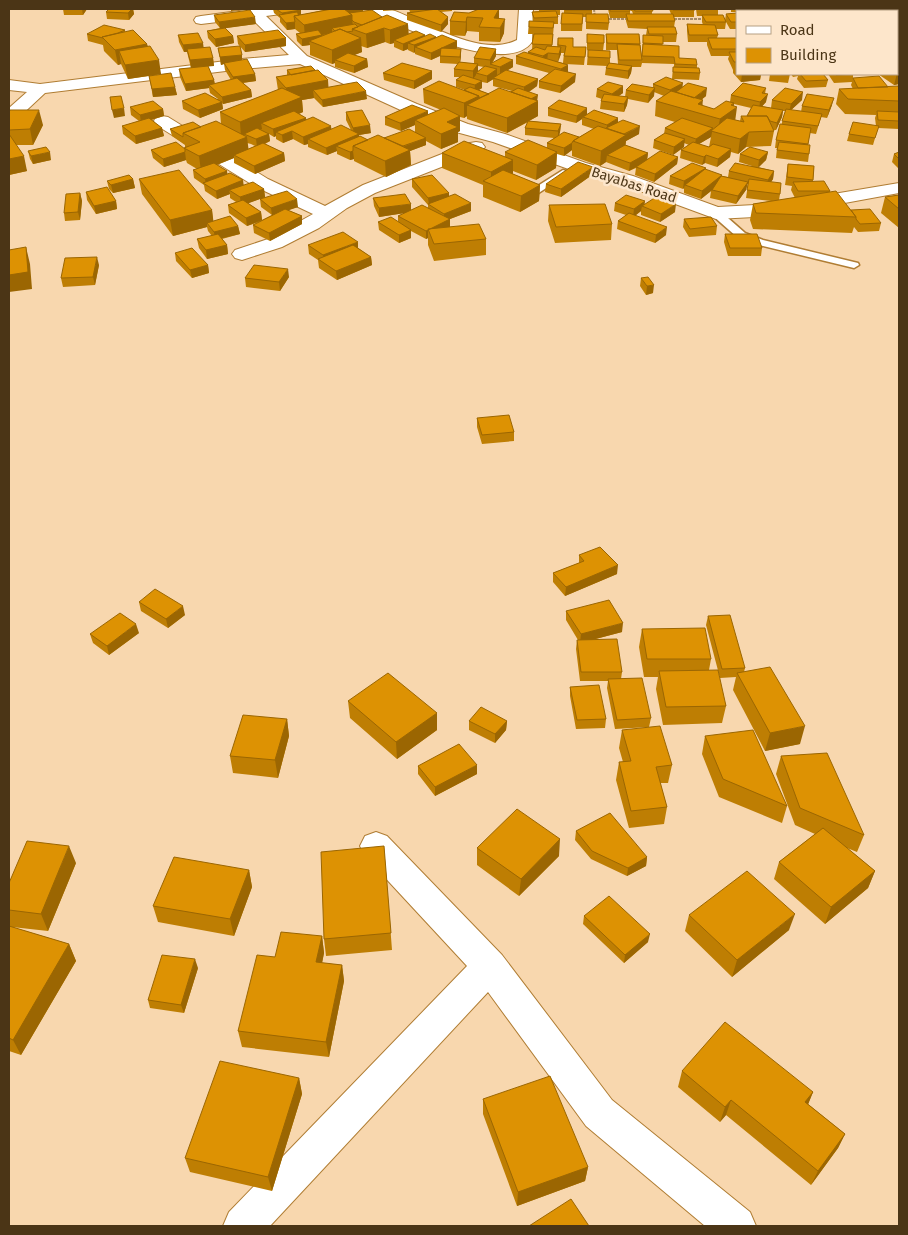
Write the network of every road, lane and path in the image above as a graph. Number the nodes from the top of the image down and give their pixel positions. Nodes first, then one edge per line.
1 (290, 9) edge
2 (376, 9) edge
3 (520, 9) edge
4 (525, 9) edge
5 (594, 9) edge
6 (254, 13) junction
7 (595, 19) edge
8 (605, 19) edge
9 (634, 19) edge
10 (662, 19) edge
11 (712, 19) edge
12 (200, 20) dead end
13 (302, 59) junction
14 (9, 85) edge
15 (40, 89) junction
16 (9, 117) edge
17 (162, 121) dead end
18 (499, 138) junction
19 (575, 165) junction
20 (899, 188) edge
21 (530, 194) edge
22 (716, 213) junction
23 (326, 214) junction
24 (242, 254) dead end
25 (854, 265) dead end
26 (376, 846) edge
27 (490, 966) junction
28 (242, 1226) edge
29 (736, 1226) edge

1 - 6 street
2 - 4 street
3 - 4 lane
5 - 7 path
6 - 12 street
6 - 13 street, Bayabas Road
8 - 9 path
10 - 11 path
13 - 15 street
13 - 18 street, Bayabas Road
14 - 15 street
15 - 16 street
17 - 23 street
18 - 19 street, Bayabas Road
18 - 23 street
19 - 21 lane
19 - 22 street, Bayabas Road
20 - 22 street, Bayabas Road
22 - 25 lane
23 - 24 street
26 - 27 street
27 - 28 street
27 - 29 street

